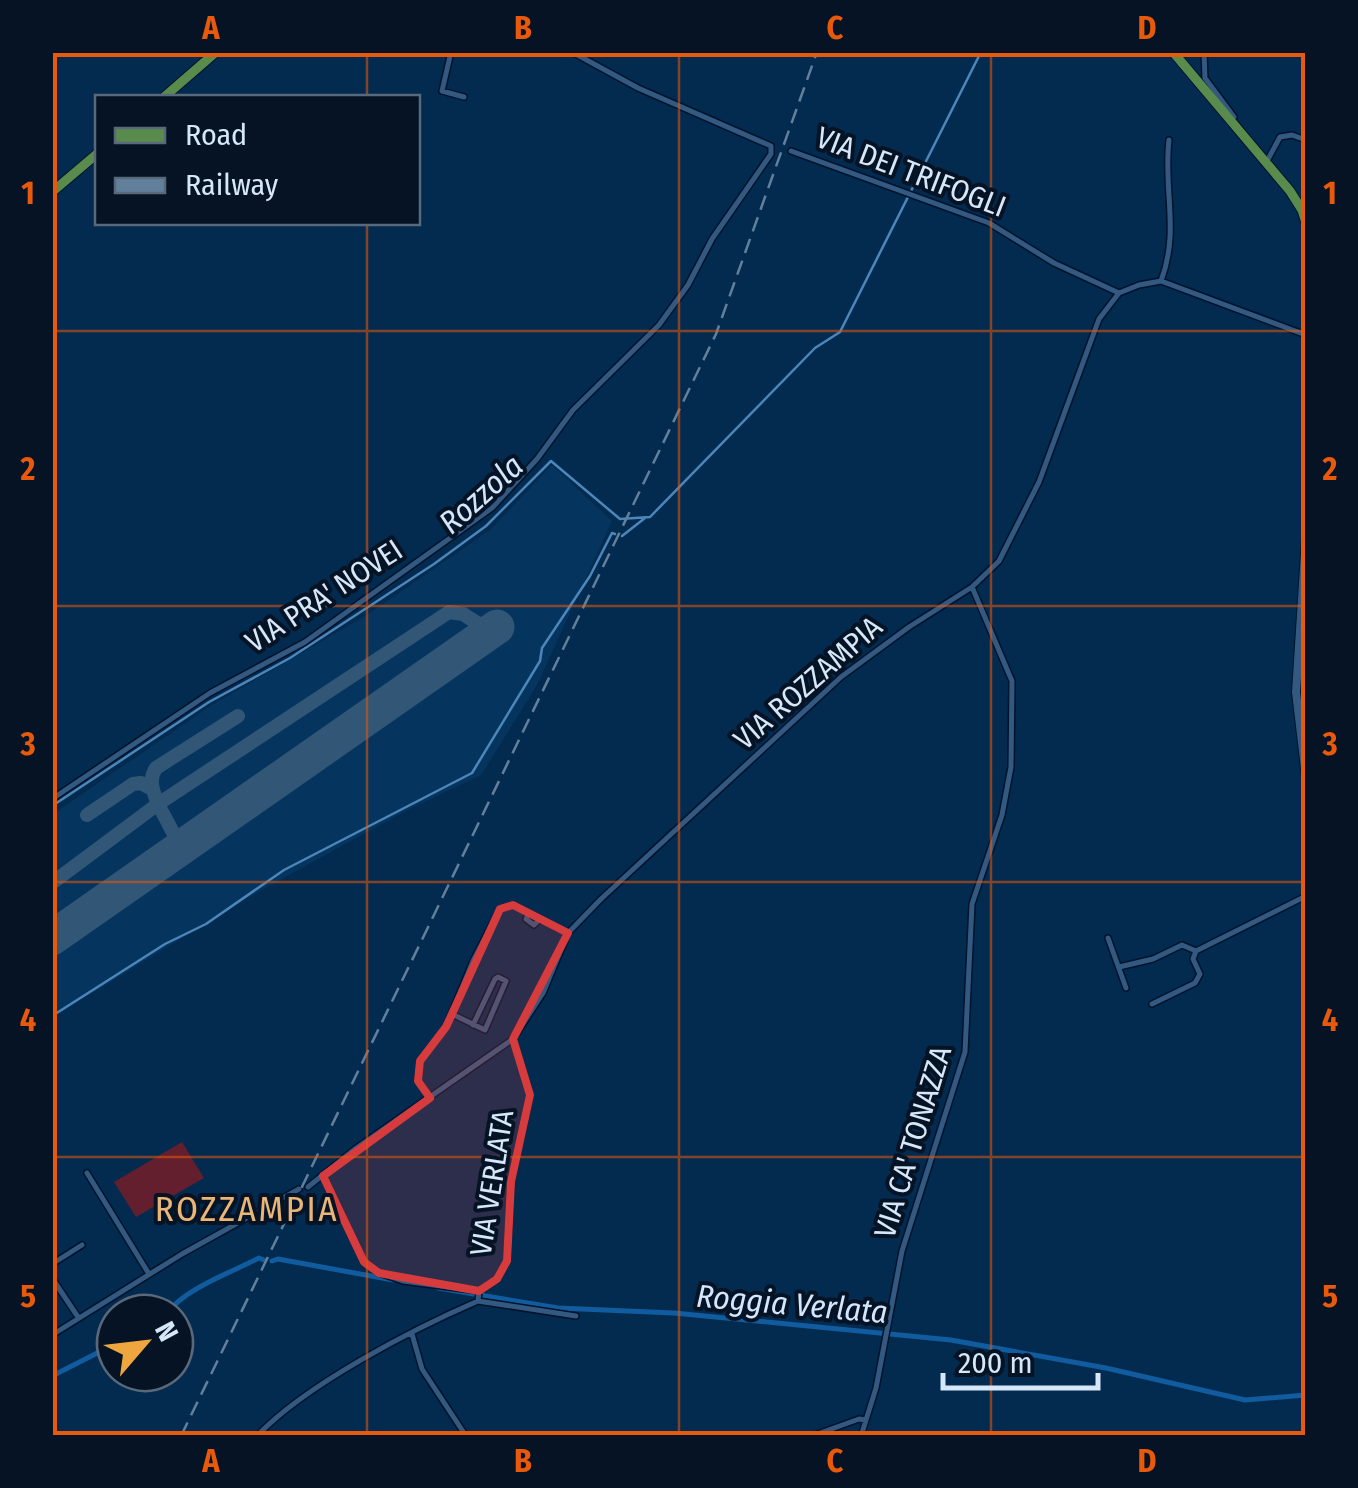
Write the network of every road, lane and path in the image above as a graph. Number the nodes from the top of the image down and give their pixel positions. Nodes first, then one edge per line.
1 (216, 52) edge
2 (451, 52) edge
3 (572, 52) edge
4 (594, 52) edge
5 (1172, 52) edge
6 (1181, 52) edge
7 (1201, 52) edge
8 (590, 60) junction
9 (166, 95) edge
10 (464, 97) dead end
11 (1169, 140) dead end
12 (1306, 140) edge
13 (1251, 145) junction
14 (791, 151) dead end
15 (95, 156) edge
16 (769, 158) joint
17 (1266, 163) junction
18 (1290, 190) junction
19 (52, 192) edge
20 (1306, 204) edge
21 (1306, 223) edge
22 (1161, 281) junction
23 (1119, 294) junction
24 (1306, 336) edge
25 (1306, 537) edge
26 (972, 586) junction
27 (1306, 777) edge
28 (52, 800) edge
29 (1306, 896) edge
30 (568, 933) junction
31 (1108, 938) dead end
32 (1196, 952) junction
33 (1119, 968) junction
34 (1126, 988) dead end
35 (1152, 1004) dead end
36 (452, 1014) junction
37 (472, 1024) junction
38 (512, 1039) junction
39 (430, 1098) junction
40 (87, 1173) dead end
41 (323, 1176) junction
42 (308, 1187) dead end
43 (299, 1189) dead end
44 (82, 1246) dead end
45 (52, 1264) edge
46 (149, 1274) junction
47 (52, 1278) edge
48 (479, 1296) junction
49 (576, 1316) dead end
50 (78, 1318) junction
51 (412, 1334) junction
52 (52, 1335) edge
53 (866, 1420) junction
54 (257, 1436) edge
55 (466, 1436) edge
56 (812, 1436) edge
57 (862, 1436) edge

1 - 9 main road
2 - 10 street
3 - 8 street, VIA DEI TRIFOGLI
4 - 8 street
5 - 13 main road
6 - 7 street
7 - 13 street
8 - 16 street, VIA DEI TRIFOGLI
11 - 22 street
12 - 17 street
13 - 17 main road
14 - 23 street, VIA DEI TRIFOGLI
15 - 19 main road
16 - 28 street, VIA PRA' NOVEI
17 - 18 main road
18 - 20 main road
18 - 21 main road
22 - 23 street
22 - 24 street
23 - 26 street, VIA ROZZAMPIA
25 - 27 main road
26 - 30 street, VIA ROZZAMPIA
26 - 53 street, VIA CA' TONAZZA
29 - 32 street
30 - 36 street
30 - 38 street, VIA ROZZAMPIA
31 - 33 street
32 - 33 street
32 - 35 street
33 - 34 street
36 - 37 street
36 - 39 street
37 - 37 street
38 - 39 street, VIA ROZZAMPIA
38 - 48 street, VIA VERLATA
39 - 41 street, VIA ROZZAMPIA
40 - 46 street
41 - 42 street, VIA ROZZAMPIA
41 - 48 street, VIA VERLATA
43 - 46 street
44 - 45 street
46 - 50 street
47 - 50 street
48 - 49 street
48 - 51 street
50 - 52 street
51 - 54 street
51 - 55 street
53 - 56 street
53 - 57 street, VIA CA' TONAZZA

